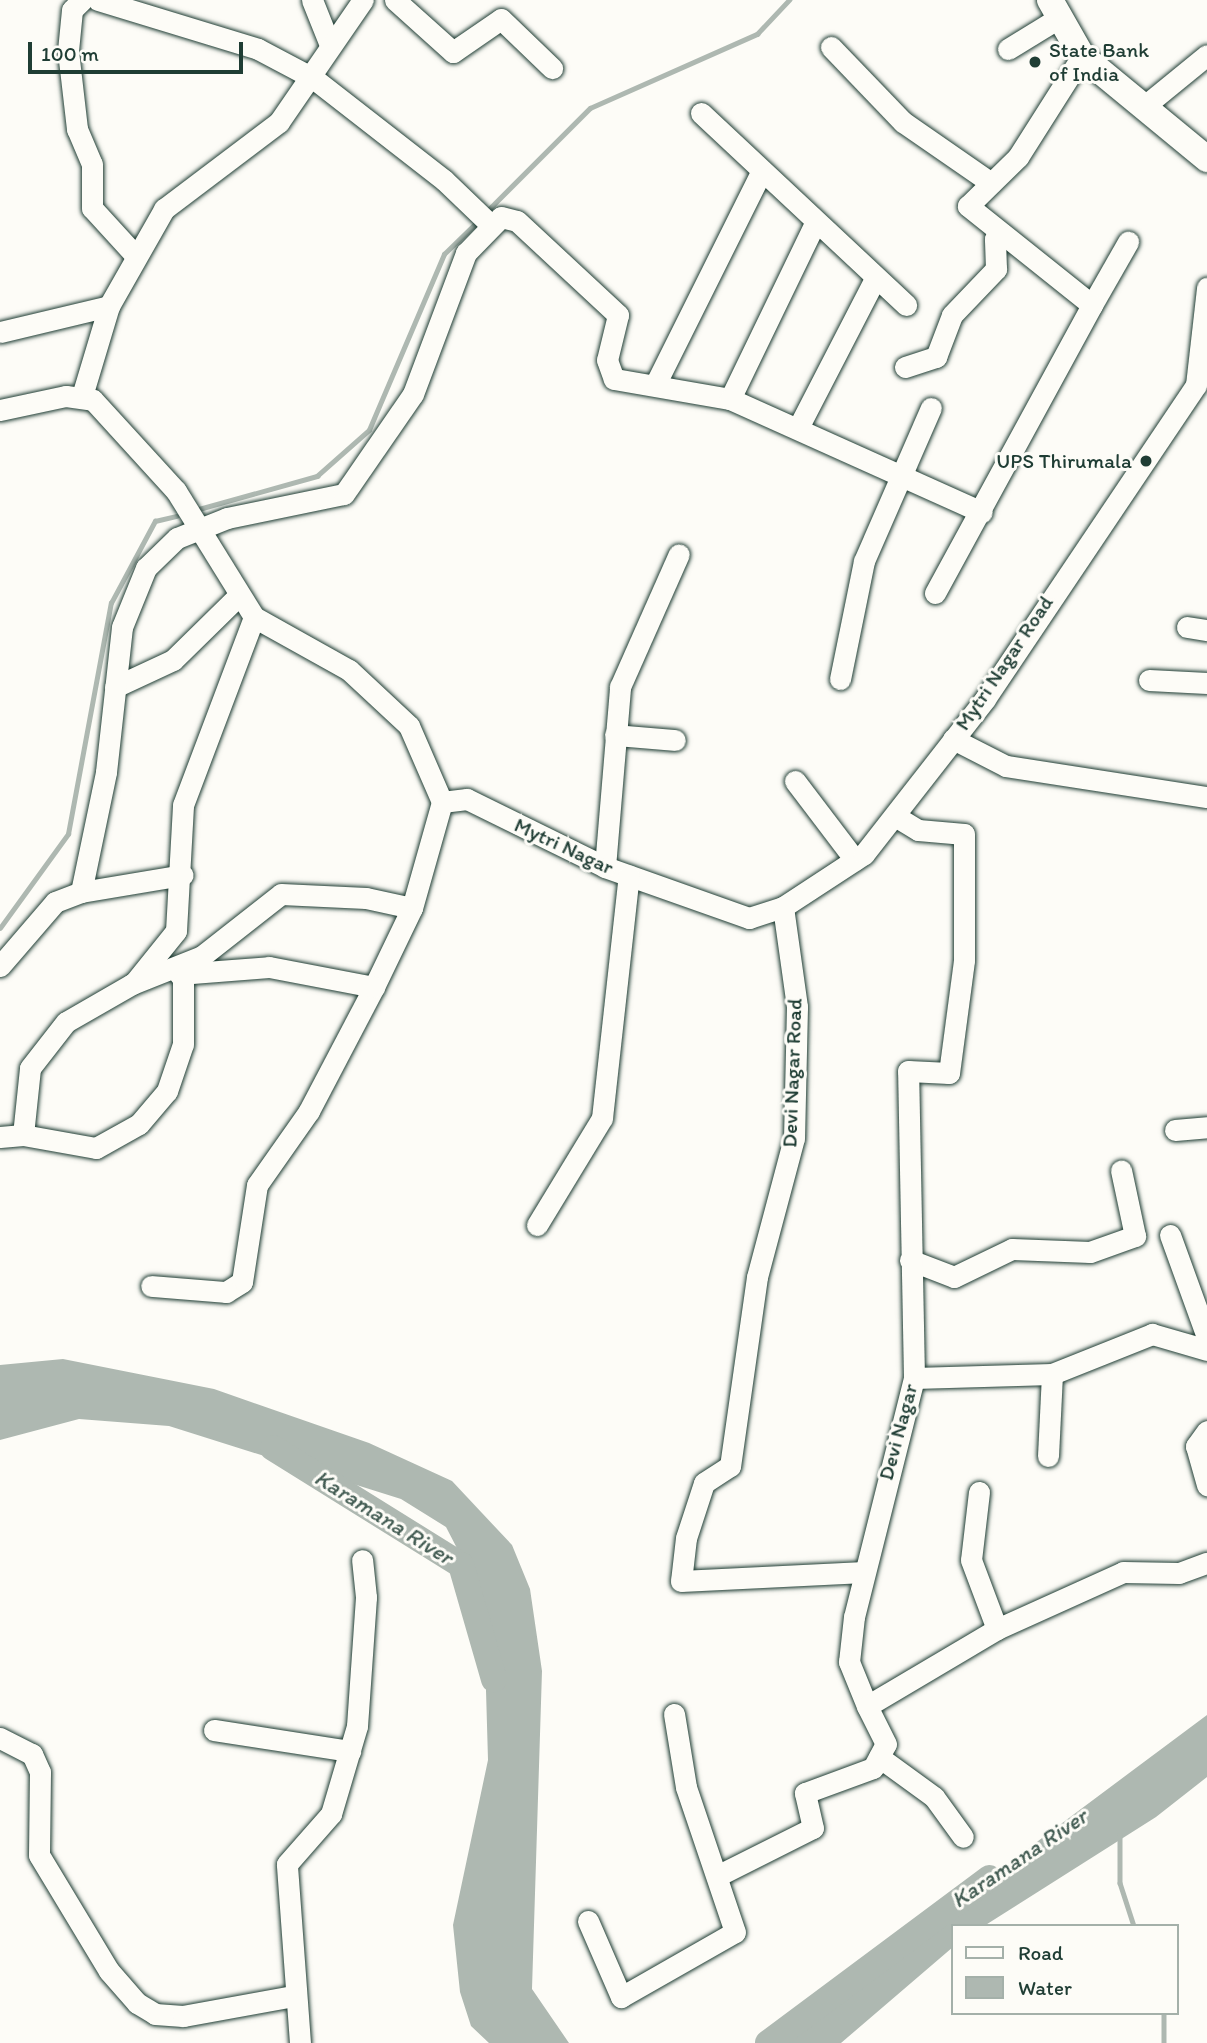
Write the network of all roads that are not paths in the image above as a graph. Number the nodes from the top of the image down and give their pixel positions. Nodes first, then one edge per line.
1 (82, 0) edge
2 (97, 0) edge
3 (312, 0) edge
4 (363, 0) edge
5 (395, 0) edge
6 (1054, 9) edge
7 (330, 45) junction
8 (831, 47) dead end
9 (1008, 49) dead end
10 (1207, 55) edge
11 (1082, 56) junction
12 (552, 68) dead end
13 (313, 78) junction
14 (1147, 104) junction
15 (701, 113) dead end
16 (1207, 159) edge
17 (761, 172) junction
18 (991, 183) junction
19 (491, 225) junction
20 (814, 225) junction
21 (1002, 234) junction
22 (1128, 242) dead end
23 (134, 254) junction
24 (876, 279) junction
25 (1207, 288) edge
26 (1092, 304) junction
27 (906, 305) dead end
28 (109, 306) junction
29 (0, 332) edge
30 (905, 367) dead end
31 (655, 385) junction
32 (82, 396) junction
33 (730, 399) junction
34 (931, 408) dead end
35 (0, 410) edge
36 (799, 426) junction
37 (903, 473) junction
38 (982, 512) junction
39 (198, 532) junction
40 (679, 554) dead end
41 (934, 593) dead end
42 (237, 597) junction
43 (254, 617) junction
44 (840, 679) dead end
45 (1149, 680) dead end
46 (1207, 683) edge
47 (115, 687) junction
48 (615, 735) junction
49 (953, 739) junction
50 (675, 740) dead end
51 (795, 781) dead end
52 (1207, 797) edge
53 (442, 802) junction
54 (897, 817) junction
55 (855, 860) junction
56 (605, 867) junction
57 (183, 875) junction
58 (629, 875) junction
59 (81, 892) junction
60 (687, 899) joint
61 (783, 907) junction
62 (412, 908) junction
63 (0, 966) edge
64 (183, 973) junction
65 (132, 984) junction
66 (374, 987) junction
67 (1207, 1128) edge
68 (1175, 1130) dead end
69 (23, 1135) junction
70 (0, 1138) edge
71 (1121, 1170) dead end
72 (537, 1225) dead end
73 (1170, 1235) dead end
74 (910, 1260) junction
75 (151, 1286) dead end
76 (1207, 1337) edge
77 (1207, 1350) edge
78 (1052, 1374) junction
79 (914, 1378) junction
80 (1207, 1431) edge
81 (1048, 1455) dead end
82 (1207, 1485) edge
83 (979, 1492) dead end
84 (362, 1560) dead end
85 (1207, 1563) edge
86 (864, 1572) junction
87 (997, 1629) junction
88 (867, 1706) junction
89 (674, 1714) dead end
90 (214, 1730) dead end
91 (0, 1738) edge
92 (350, 1751) junction
93 (878, 1757) junction
94 (963, 1837) dead end
95 (719, 1874) junction
96 (588, 1921) dead end
97 (293, 1996) junction
98 (300, 2043) edge

1 - 23 street
2 - 13 street
3 - 7 street
4 - 7 street
5 - 12 street
6 - 9 street
6 - 11 main road
7 - 13 street
8 - 18 street
10 - 14 street
11 - 14 main road
11 - 18 street
13 - 19 street
13 - 23 street
14 - 16 main road
15 - 17 street
17 - 20 street
17 - 31 street
18 - 21 street
19 - 31 street
19 - 39 street
20 - 24 street
20 - 33 street
21 - 26 street
21 - 30 street
22 - 26 street
23 - 28 street
24 - 27 street
24 - 36 street
25 - 49 street, Mytri Nagar Road
26 - 38 street
28 - 29 street
28 - 32 street
31 - 33 street
32 - 35 street
32 - 39 street
33 - 36 street
34 - 37 street
36 - 37 street
37 - 38 street
37 - 44 street
38 - 41 street
39 - 42 street
39 - 47 street
40 - 48 street
42 - 43 street
42 - 47 street
43 - 53 street
43 - 57 street
45 - 46 street
47 - 59 street
48 - 50 street
48 - 56 street
49 - 52 street
49 - 54 street, Mytri Nagar Road
51 - 55 street
53 - 56 street, Mytri Nagar
53 - 62 street
54 - 55 street, Mytri Nagar Road
54 - 74 street, Devi Nagar
55 - 61 street, Mytri Nagar Road
56 - 58 street, Mytri Nagar
57 - 59 street
57 - 65 street
58 - 60 street, Mytri Nagar
58 - 72 street
59 - 63 street
60 - 61 street, Mytri Nagar Road
61 - 86 street, Devi Nagar Road
62 - 65 street
62 - 66 street
64 - 65 street
64 - 66 street
64 - 69 street
65 - 69 street
66 - 75 street
67 - 68 street
69 - 70 street
71 - 74 street
73 - 76 street
74 - 79 street, Devi Nagar
77 - 78 street
78 - 79 street
78 - 81 street
79 - 86 street, Devi Nagar
80 - 82 street
83 - 87 street
84 - 92 street
85 - 87 street
86 - 88 street, Devi Nagar
87 - 88 street
88 - 93 street, Devi Nagar
89 - 95 street
90 - 92 street
91 - 97 street
92 - 97 street
93 - 94 street
93 - 95 street
95 - 96 street
97 - 98 street

